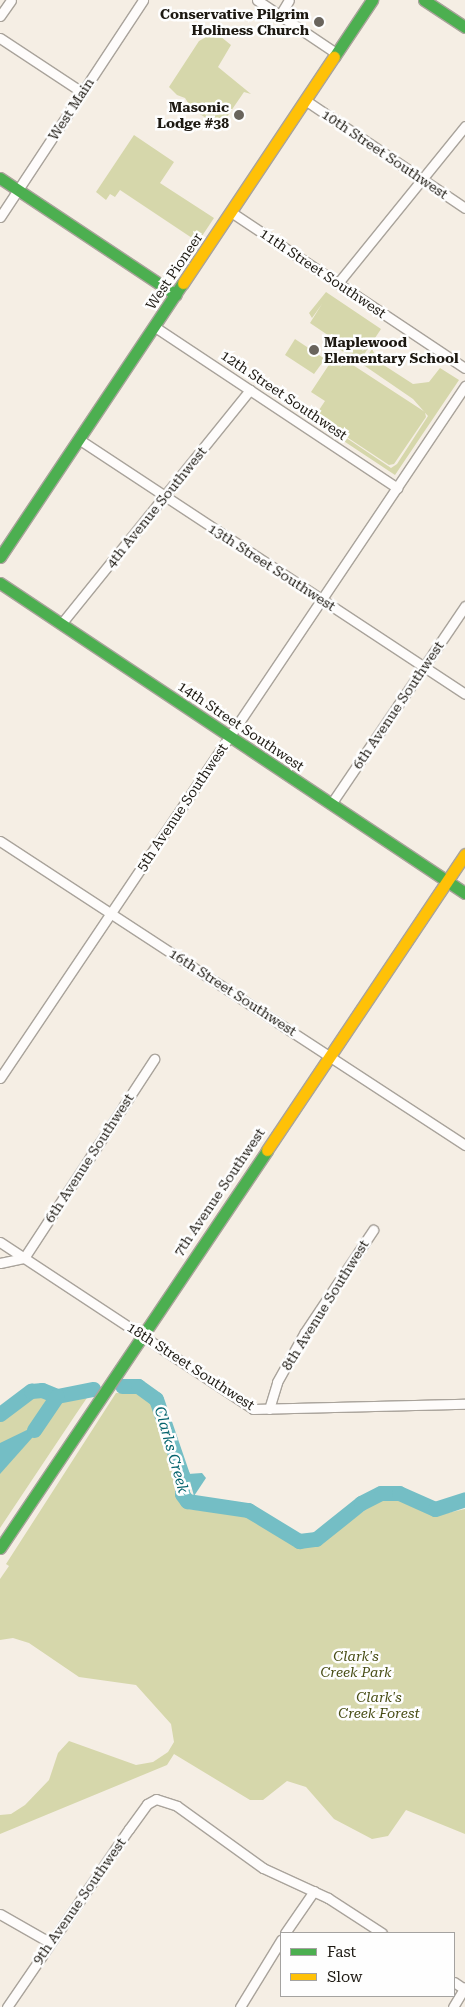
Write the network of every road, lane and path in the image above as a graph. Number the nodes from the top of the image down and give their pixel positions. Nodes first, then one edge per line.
1 (10, 0) edge
2 (142, 0) edge
3 (257, 0) edge
4 (289, 0) edge
5 (372, 0) edge
6 (424, 0) edge
7 (280, 14) junction
8 (0, 16) edge
9 (465, 27) edge
10 (0, 38) edge
11 (336, 54) junction
12 (82, 92) junction
13 (305, 100) junction
14 (465, 126) edge
15 (0, 178) edge
16 (422, 179) junction
17 (18, 190) junction
18 (465, 208) edge
19 (231, 212) junction
20 (0, 218) edge
21 (338, 283) junction
22 (176, 295) junction
23 (155, 327) junction
24 (465, 368) edge
25 (465, 386) edge
26 (250, 390) junction
27 (80, 440) junction
28 (397, 488) junction
29 (165, 496) junction
30 (0, 557) edge
31 (0, 583) edge
32 (322, 599) junction
33 (465, 606) edge
34 (61, 624) junction
35 (423, 667) junction
36 (465, 694) edge
37 (230, 736) junction
38 (331, 804) junction
39 (0, 840) edge
40 (465, 854) edge
41 (447, 881) junction
42 (465, 893) edge
43 (111, 912) junction
44 (328, 1055) junction
45 (154, 1059) dead end
46 (1, 1075) edge
47 (465, 1145) edge
48 (373, 1230) dead end
49 (0, 1242) edge
50 (24, 1258) junction
51 (0, 1263) edge
52 (142, 1335) junction
53 (465, 1404) edge
54 (269, 1409) junction
55 (0, 1548) edge
56 (314, 1891) junction
57 (0, 1914) edge
58 (286, 1932) edge
59 (380, 1932) edge
60 (50, 1942) junction
61 (280, 1942) edge
62 (464, 1988) edge
63 (7, 2007) edge
64 (240, 2007) edge
65 (453, 2007) edge

1 - 8 street
2 - 12 street, West Main
3 - 7 street
4 - 7 street
5 - 11 street, West Pioneer
6 - 9 street
7 - 11 street
10 - 12 street
11 - 13 street, West Pioneer
12 - 17 street, West Main
13 - 16 street, 10th Street Southwest
13 - 19 street, West Pioneer
14 - 16 street
15 - 17 street
16 - 18 street, 10th Street Southwest
16 - 21 street
17 - 20 street, West Main
17 - 22 street
19 - 21 street, 11th Street Southwest
19 - 22 street, West Pioneer
21 - 24 street, 11th Street Southwest
22 - 23 street, West Pioneer
23 - 26 street, 12th Street Southwest
23 - 27 street, West Pioneer
25 - 28 street, 5th Avenue Southwest
26 - 28 street, 12th Street Southwest
26 - 29 street, 4th Avenue Southwest
27 - 29 street, 13th Street Southwest
27 - 30 street, West Pioneer
28 - 32 street, 5th Avenue Southwest
29 - 32 street, 13th Street Southwest
29 - 34 street, 4th Avenue Southwest
31 - 34 street, 14th Street Southwest
32 - 35 street, 13th Street Southwest
32 - 37 street, 5th Avenue Southwest
33 - 35 street, 6th Avenue Southwest
34 - 37 street, 14th Street Southwest
35 - 36 street, 13th Street Southwest
35 - 38 street, 6th Avenue Southwest
37 - 38 street, 14th Street Southwest
37 - 43 street, 5th Avenue Southwest
38 - 41 street, 14th Street Southwest
39 - 43 street, 16th Street Southwest
40 - 41 street, 7th Avenue Southwest
41 - 42 street, 14th Street Southwest
41 - 44 street, 7th Avenue Southwest
43 - 44 street, 16th Street Southwest
43 - 46 street, 5th Avenue Southwest
44 - 47 street, 16th Street Southwest
44 - 52 street, 7th Avenue Southwest
45 - 50 street, 6th Avenue Southwest
48 - 54 street, 8th Avenue Southwest
49 - 50 street, 18th Street Southwest
50 - 51 street
50 - 52 street, 18th Street Southwest
52 - 54 street, 18th Street Southwest
52 - 55 street, 7th Avenue Southwest
53 - 54 street, 18th Street Southwest
56 - 58 street
56 - 59 street
56 - 60 street, 9th Avenue Southwest
57 - 60 street
60 - 63 street, 9th Avenue Southwest
61 - 64 street
62 - 65 street

